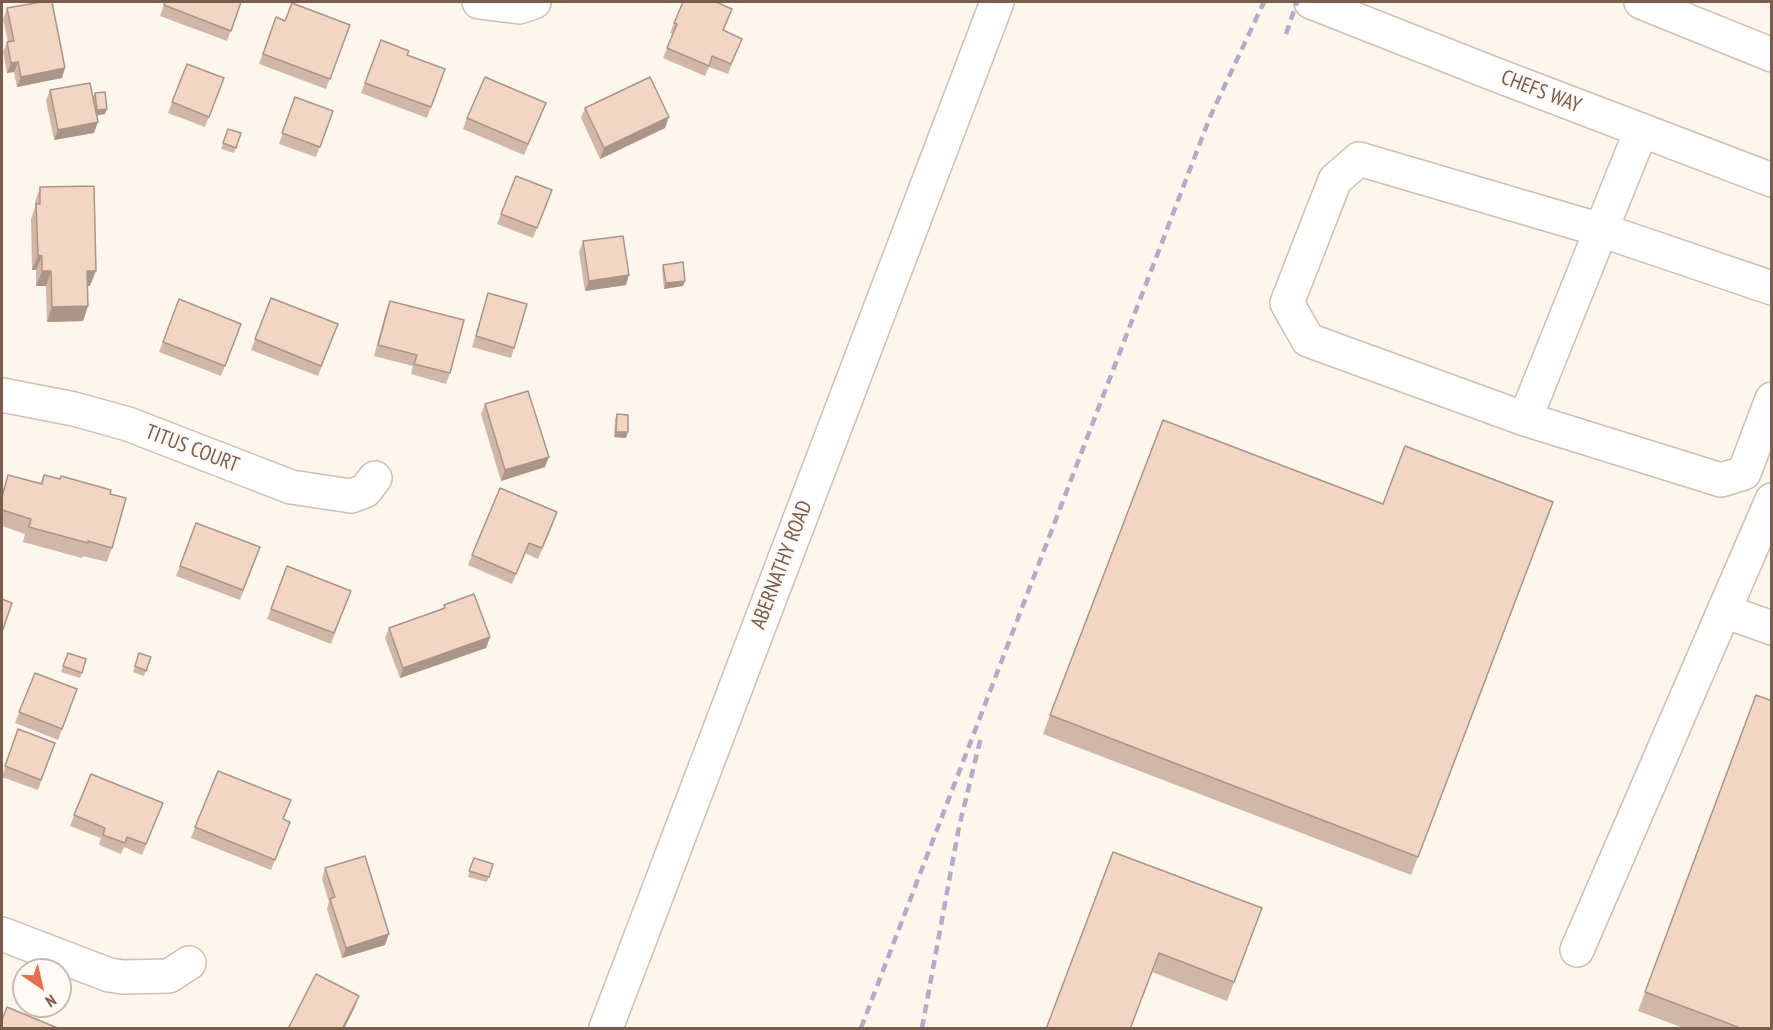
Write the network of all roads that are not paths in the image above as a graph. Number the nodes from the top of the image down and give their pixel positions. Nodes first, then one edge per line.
1 (479, 2) edge
2 (534, 2) edge
3 (997, 2) edge
4 (1311, 2) edge
5 (1641, 2) edge
6 (1772, 55) edge
7 (1641, 130) junction
8 (1772, 180) edge
9 (1602, 230) junction
10 (1772, 288) edge
11 (2, 395) edge
12 (1772, 399) edge
13 (1525, 419) junction
14 (375, 478) dead end
15 (1772, 500) edge
16 (1724, 611) junction
17 (1772, 628) edge
18 (2, 934) edge
19 (1577, 950) dead end
20 (189, 963) dead end
21 (606, 1029) edge

1 - 2 street
3 - 21 street, ABERNATHY ROAD
4 - 7 street, CHEFS WAY
5 - 6 street
7 - 8 street, CHEFS WAY
7 - 9 street
9 - 10 street
9 - 13 street
9 - 13 street
11 - 14 street, TITUS COURT
12 - 13 street
15 - 16 street
16 - 17 street
16 - 19 street
18 - 20 street

